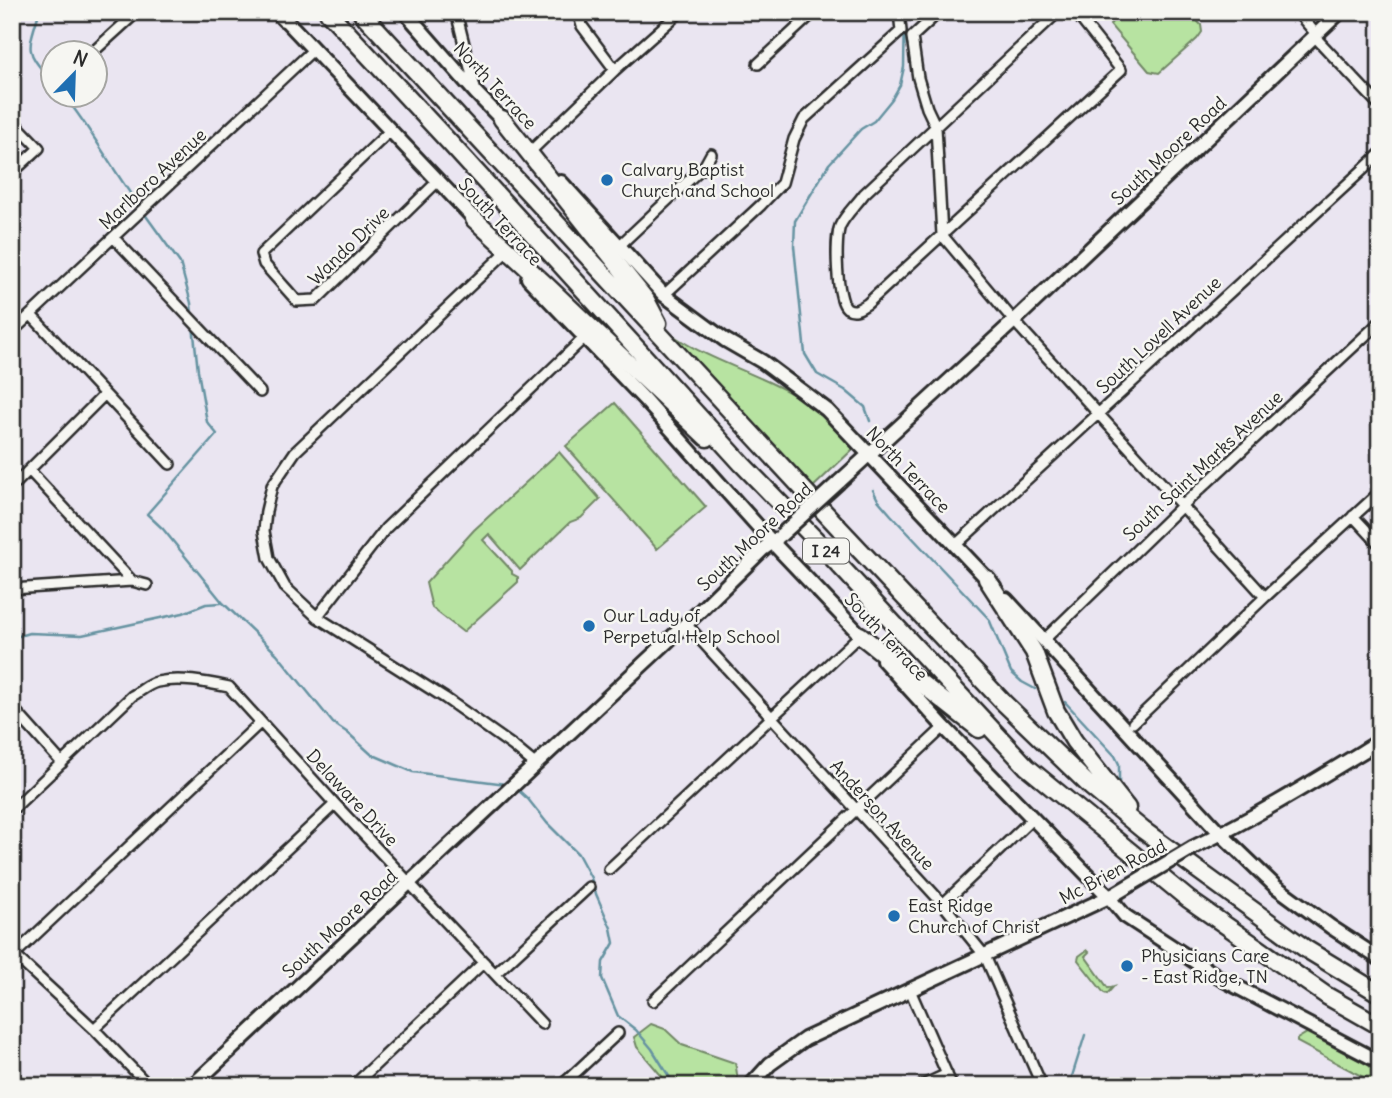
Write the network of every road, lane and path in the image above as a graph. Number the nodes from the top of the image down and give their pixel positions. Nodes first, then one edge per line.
1 (137, 12) edge
2 (328, 12) edge
3 (361, 12) edge
4 (405, 12) edge
5 (456, 12) edge
6 (578, 12) edge
7 (680, 12) edge
8 (814, 12) edge
9 (900, 12) edge
10 (939, 12) edge
11 (1058, 12) edge
12 (1075, 12) edge
13 (1297, 12) edge
14 (1340, 12) edge
15 (281, 14) edge
16 (901, 31) junction
17 (1316, 36) junction
18 (912, 37) junction
19 (108, 38) edge
20 (314, 49) junction
21 (758, 64) dead end
22 (615, 70) junction
23 (476, 93) junction
24 (1380, 106) edge
25 (502, 119) junction
26 (12, 120) edge
27 (936, 127) junction
28 (390, 131) junction
29 (532, 150) junction
30 (711, 154) dead end
31 (1380, 154) edge
32 (12, 173) edge
33 (438, 181) junction
34 (474, 219) junction
35 (942, 235) junction
36 (114, 237) junction
37 (619, 246) junction
38 (505, 253) junction
39 (664, 295) junction
40 (31, 315) junction
41 (1014, 321) junction
42 (1380, 323) edge
43 (12, 331) edge
44 (584, 338) junction
45 (667, 341) junction
46 (260, 392) dead end
47 (104, 395) junction
48 (1098, 412) junction
49 (870, 456) junction
50 (170, 464) dead end
51 (742, 464) junction
52 (29, 470) junction
53 (12, 487) edge
54 (1380, 492) edge
55 (1183, 505) junction
56 (1353, 516) junction
57 (776, 539) junction
58 (960, 541) dead end
59 (1380, 545) edge
60 (987, 579) junction
61 (132, 581) junction
62 (146, 585) dead end
63 (12, 589) edge
64 (1265, 597) junction
65 (317, 617) junction
66 (686, 624) junction
67 (860, 635) junction
68 (1049, 635) dead end
69 (12, 707) edge
70 (771, 718) junction
71 (261, 722) junction
72 (1133, 723) dead end
73 (944, 727) junction
74 (1380, 741) edge
75 (62, 763) junction
76 (536, 765) junction
77 (1027, 767) junction
78 (335, 804) junction
79 (12, 810) edge
80 (856, 810) junction
81 (1032, 819) junction
82 (1143, 830) junction
83 (1221, 834) junction
84 (609, 869) dead end
85 (410, 883) junction
86 (589, 887) dead end
87 (1112, 896) junction
88 (943, 904) junction
89 (13, 954) edge
90 (985, 956) junction
91 (1380, 959) edge
92 (484, 962) junction
93 (495, 974) junction
94 (911, 989) junction
95 (1380, 994) edge
96 (653, 1002) dead end
97 (542, 1024) dead end
98 (1380, 1026) edge
99 (94, 1029) junction
100 (618, 1033) dead end
101 (1380, 1062) edge
102 (947, 1074) junction
103 (149, 1086) edge
104 (192, 1086) edge
105 (353, 1086) edge
106 (561, 1086) edge
107 (750, 1086) edge
108 (921, 1086) edge
109 (953, 1086) edge
110 (1042, 1086) edge

1 - 19 street
2 - 51 highway, I 24
3 - 45 highway, I 24
4 - 23 street, North Terrace
5 - 23 street
6 - 22 street
7 - 22 street
8 - 21 street
9 - 16 street
10 - 18 street
11 - 27 street
12 - 35 street
13 - 17 street
14 - 17 street, South Moore Road
15 - 20 street, South Terrace
16 - 18 street
16 - 39 street
17 - 24 street
17 - 41 street, South Moore Road
18 - 27 street
20 - 28 street, South Terrace
20 - 36 street, Marlboro Avenue
22 - 29 street
23 - 25 street, North Terrace
25 - 29 street, North Terrace
25 - 45 highway
26 - 32 street
27 - 35 street
27 - 35 street
28 - 33 street, South Terrace
28 - 33 street, Wando Drive
29 - 37 street, North Terrace
30 - 37 street
31 - 48 street, South Lovell Avenue
33 - 34 street, South Terrace
34 - 38 street, South Terrace
34 - 51 highway
35 - 41 street
36 - 40 street, Marlboro Avenue
36 - 46 street
37 - 39 street, North Terrace
38 - 44 street, South Terrace
38 - 65 street
39 - 49 street, North Terrace
40 - 43 street, Marlboro Avenue
40 - 47 street
41 - 48 street
41 - 49 street, South Moore Road
42 - 55 street, South Saint Marks Avenue
44 - 57 street, South Terrace
44 - 65 street
45 - 82 highway, I 24
47 - 50 street
47 - 52 street
48 - 55 street
48 - 58 street, South Lovell Avenue
49 - 57 street, South Moore Road, bridge
49 - 60 street, North Terrace
51 - 77 highway, I 24
52 - 53 street
52 - 61 street
54 - 56 street
55 - 64 street
55 - 68 street, South Saint Marks Avenue
56 - 59 street
56 - 64 street
57 - 66 street, South Moore Road
57 - 67 street, South Terrace
60 - 82 highway
60 - 83 street, North Terrace
61 - 62 street
61 - 63 street
64 - 72 street
65 - 76 street
66 - 70 street, Anderson Avenue
66 - 76 street, South Moore Road
67 - 70 street
67 - 73 street, South Terrace
67 - 77 highway
69 - 75 street
70 - 80 street, Anderson Avenue
70 - 84 street
71 - 75 street, Delaware Drive
71 - 78 street, Delaware Drive
71 - 89 street
73 - 80 street
73 - 81 street, South Terrace
74 - 83 street, Mc Brien Road
75 - 79 street, Delaware Drive
76 - 85 street, South Moore Road
77 - 98 highway, I 24
78 - 85 street, Delaware Drive
78 - 99 street
80 - 88 street, Anderson Avenue
80 - 96 street
81 - 87 street, South Terrace
81 - 88 street
82 - 95 highway, I 24
83 - 87 street, Mc Brien Road, bridge
83 - 91 street, North Terrace
85 - 92 street, Delaware Drive
85 - 104 street, South Moore Road
86 - 93 street
87 - 90 street, Mc Brien Road
87 - 101 street, South Terrace
88 - 90 street, Anderson Avenue
89 - 99 street
90 - 94 street, Mc Brien Road
90 - 110 street, Anderson Avenue
92 - 93 street, Delaware Drive
92 - 105 street
93 - 97 street, Delaware Drive
94 - 102 street
94 - 107 street, Mc Brien Road
99 - 103 street
100 - 106 street
102 - 108 street
102 - 109 street

